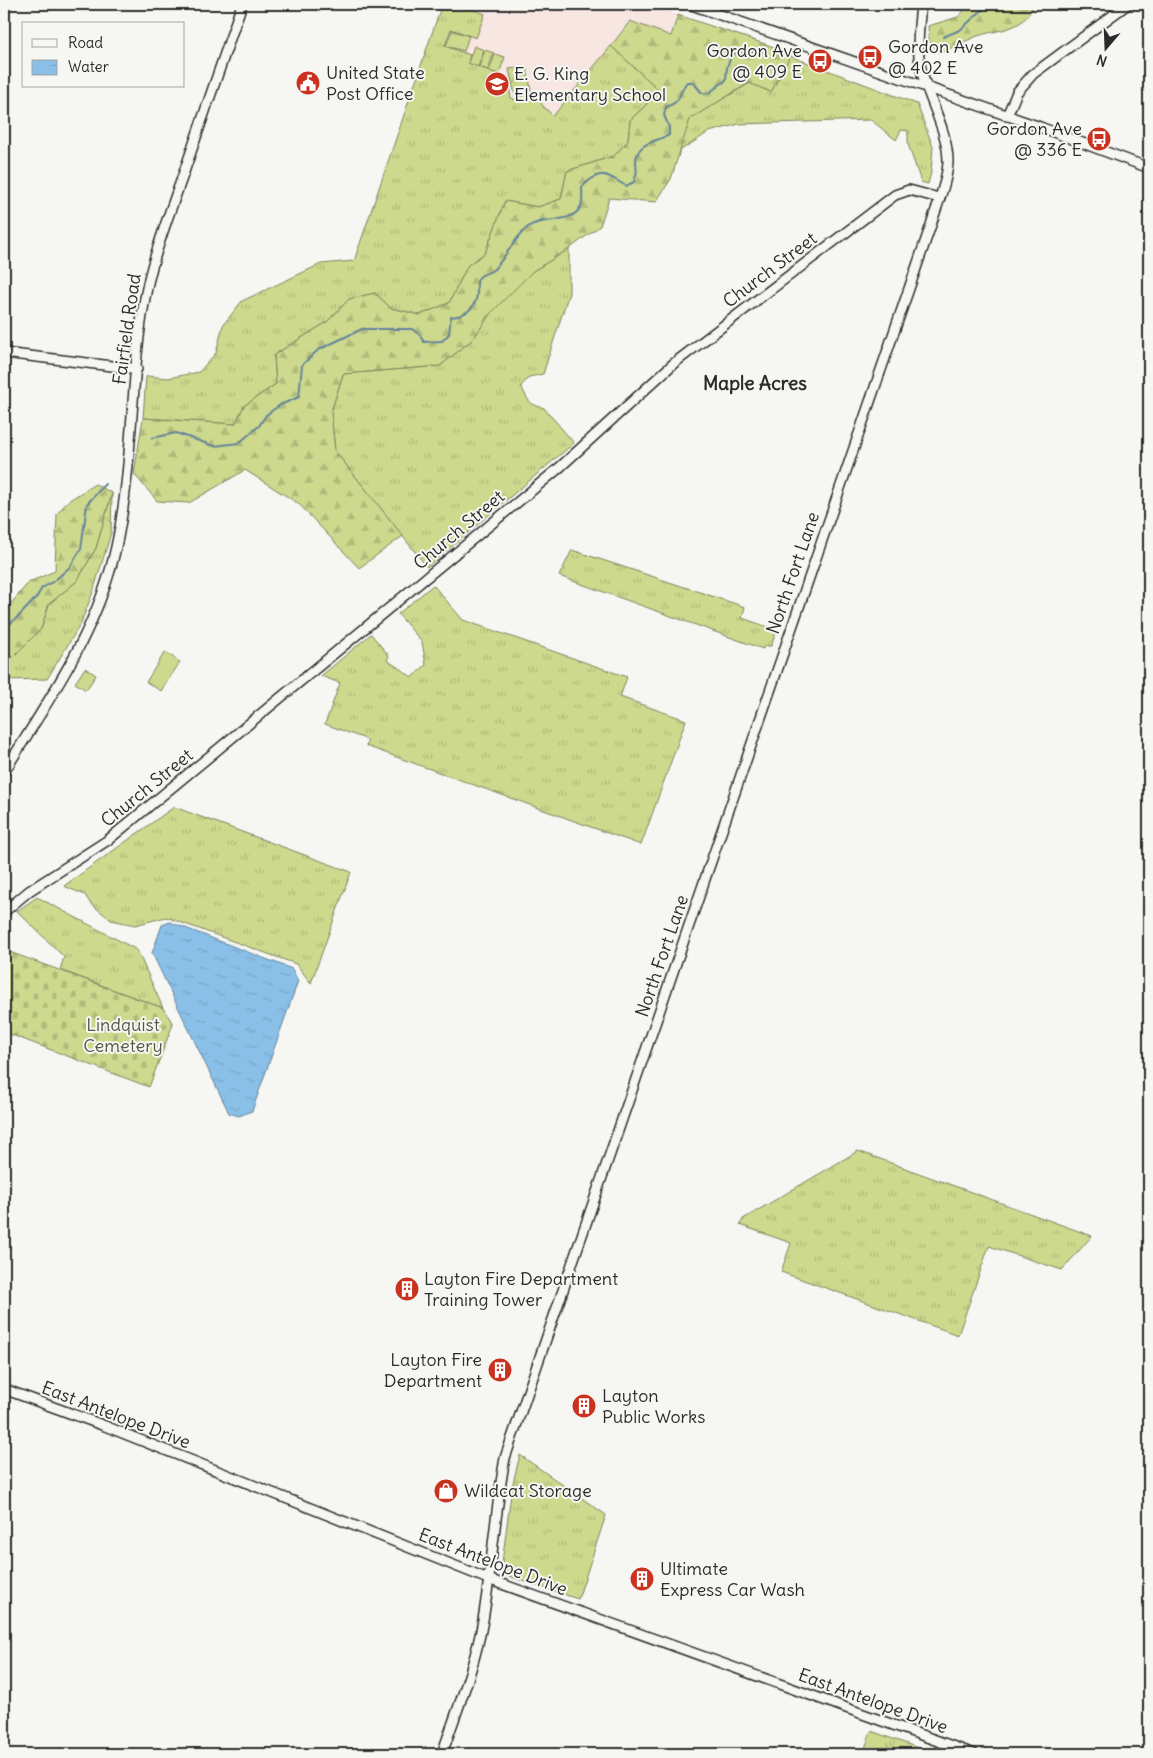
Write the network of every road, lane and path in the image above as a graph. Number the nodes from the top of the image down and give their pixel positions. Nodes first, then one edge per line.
1 (242, 4) edge
2 (689, 4) edge
3 (921, 4) edge
4 (1128, 4) edge
5 (927, 87) junction
6 (1007, 116) junction
7 (1149, 168) edge
8 (939, 198) junction
9 (4, 353) edge
10 (137, 369) junction
11 (4, 772) edge
12 (4, 912) edge
13 (4, 1389) edge
14 (488, 1579) junction
15 (442, 1754) edge
16 (974, 1754) edge

1 - 10 street, Fairfield Road
2 - 5 street
3 - 5 street, North Fort Lane
4 - 6 street
5 - 6 street
5 - 8 street, North Fort Lane
6 - 7 street
8 - 12 street, Church Street
8 - 14 street, North Fort Lane
9 - 10 street
10 - 11 street, Fairfield Road
13 - 14 street, East Antelope Drive
14 - 15 street, North Fort Lane
14 - 16 street, East Antelope Drive

